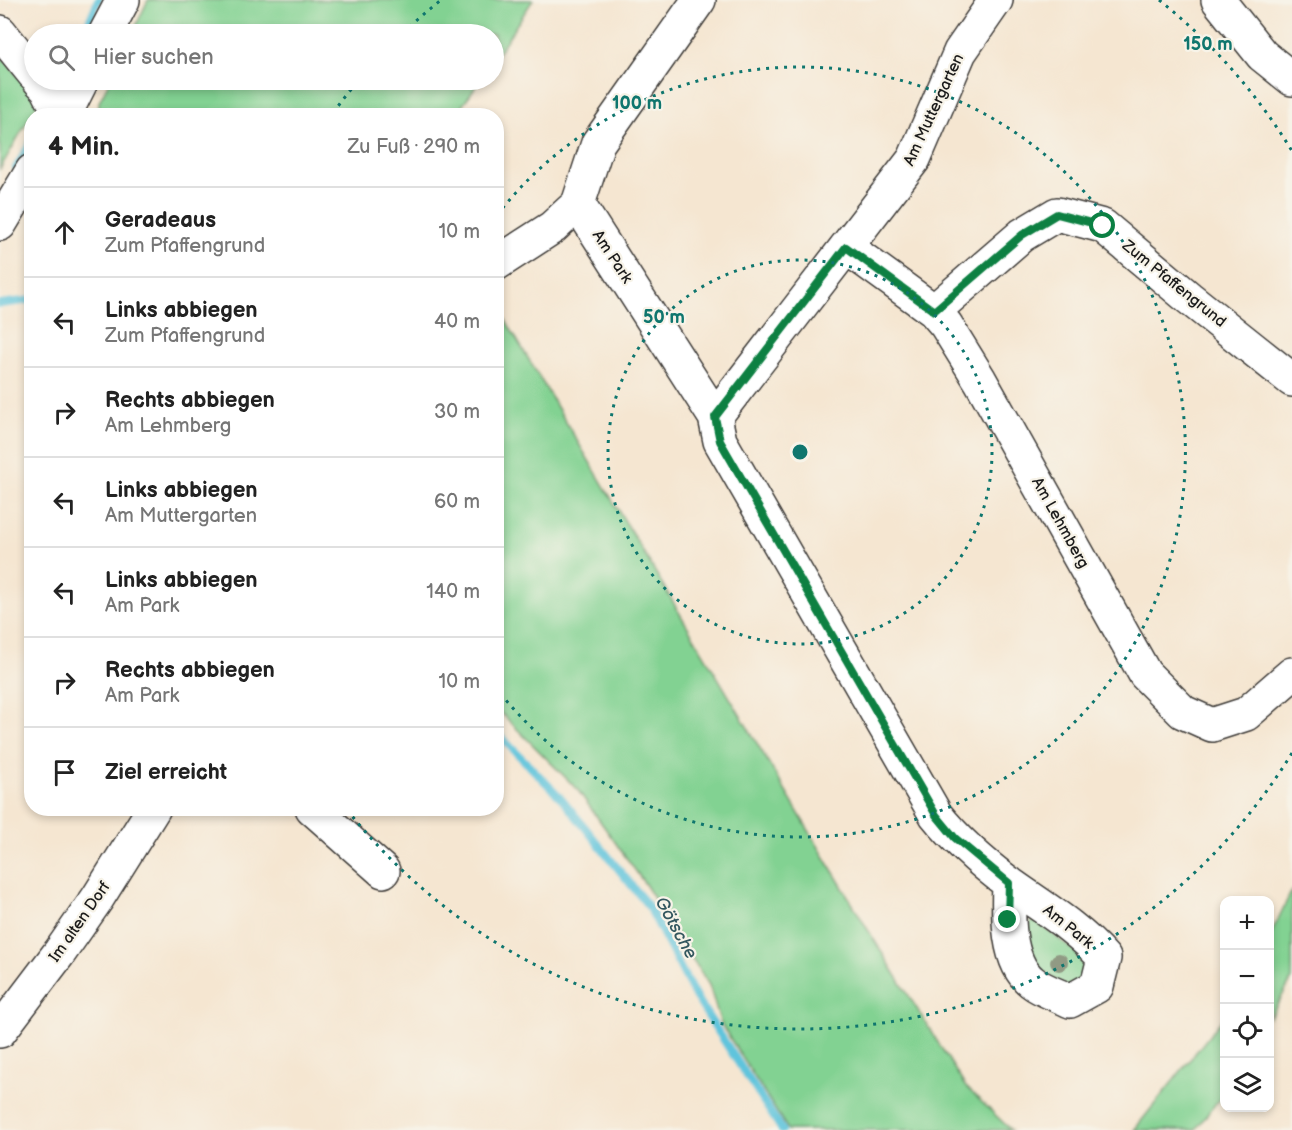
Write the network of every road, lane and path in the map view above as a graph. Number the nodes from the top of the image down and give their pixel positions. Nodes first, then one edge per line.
1 (123, 0) edge
2 (699, 0) edge
3 (996, 0) edge
4 (1218, 0) edge
5 (110, 24) edge
6 (0, 32) edge
7 (24, 62) edge
8 (1292, 79) edge
9 (48, 90) edge
10 (77, 90) edge
11 (58, 108) edge
12 (67, 108) edge
13 (24, 184) edge
14 (578, 204) junction
15 (0, 224) edge
16 (846, 247) junction
17 (504, 259) edge
18 (934, 311) junction
19 (1292, 380) edge
20 (715, 417) junction
21 (1292, 674) edge
22 (149, 816) edge
23 (321, 816) edge
24 (383, 871) dead end
25 (1009, 883) dead end
26 (0, 1031) edge

1 - 5 street
2 - 14 street
3 - 16 street, Am Muttergarten
4 - 8 street
6 - 7 street
9 - 11 street
10 - 12 street
13 - 15 street
14 - 17 street
14 - 20 street, Am Park
16 - 18 street, Am Lehmberg
16 - 20 street, Am Muttergarten
18 - 19 street, Zum Pfaffengrund
18 - 21 street, Am Lehmberg
20 - 25 street, Am Park
22 - 26 street, Im alten Dorf
23 - 24 street

